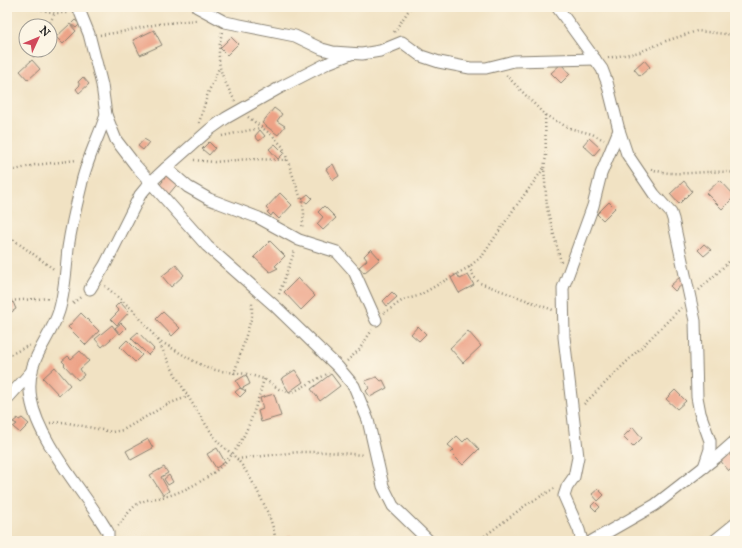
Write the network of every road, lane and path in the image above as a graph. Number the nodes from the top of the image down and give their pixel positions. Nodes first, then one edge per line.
1 (30, 7) edge
2 (197, 7) edge
3 (411, 7) edge
4 (557, 7) edge
5 (78, 9) edge
6 (55, 13) junction
7 (52, 18) edge
8 (200, 20) dead end
9 (224, 22) junction
10 (89, 34) junction
11 (735, 35) edge
12 (386, 48) junction
13 (735, 52) edge
14 (354, 54) junction
15 (595, 59) junction
16 (498, 65) junction
17 (219, 67) junction
18 (240, 111) junction
19 (106, 115) junction
20 (545, 115) junction
21 (260, 128) junction
22 (619, 130) junction
23 (218, 137) dead end
24 (614, 143) junction
25 (193, 144) junction
26 (178, 157) junction
27 (89, 158) junction
28 (289, 160) junction
29 (645, 165) dead end
30 (166, 168) junction
31 (544, 168) junction
32 (7, 172) edge
33 (735, 173) edge
34 (150, 183) junction
35 (7, 235) edge
36 (299, 240) junction
37 (735, 256) edge
38 (469, 267) junction
39 (66, 276) junction
40 (565, 278) junction
41 (97, 280) junction
42 (253, 287) junction
43 (90, 289) dead end
44 (62, 298) junction
45 (690, 299) junction
46 (7, 301) edge
47 (276, 307) junction
48 (562, 314) junction
49 (376, 320) junction
50 (46, 340) junction
51 (158, 340) junction
52 (7, 356) edge
53 (338, 367) junction
54 (32, 370) junction
55 (234, 374) junction
56 (264, 379) junction
57 (187, 397) junction
58 (7, 399) edge
59 (574, 415) junction
60 (39, 424) junction
61 (735, 441) edge
62 (232, 455) junction
63 (378, 456) junction
64 (237, 460) junction
65 (704, 467) junction
66 (574, 477) junction
67 (735, 524) edge
68 (108, 540) edge
69 (275, 541) edge
70 (429, 541) edge
71 (478, 541) edge
72 (582, 541) edge
73 (592, 541) edge
74 (714, 541) edge

1 - 6 path
2 - 9 street
3 - 12 path
4 - 15 street
5 - 6 path
5 - 10 street
6 - 7 path
8 - 10 path
9 - 14 street
9 - 17 path
10 - 19 street
11 - 13 path
11 - 15 path
12 - 14 street
12 - 16 street
14 - 18 street
15 - 16 street
15 - 22 street
16 - 20 path
17 - 18 path
17 - 25 path
18 - 21 path
18 - 25 street
19 - 27 street
19 - 34 street
20 - 24 path
20 - 31 path
21 - 23 path
21 - 28 path
22 - 24 street
22 - 45 street
24 - 40 street
25 - 26 street
26 - 28 path
26 - 30 street
27 - 32 path
27 - 39 street
28 - 36 path
29 - 33 path
30 - 34 street
30 - 36 street
31 - 38 path
31 - 40 path
34 - 41 street
34 - 42 street
35 - 39 path
36 - 47 path
36 - 49 street
37 - 45 path
38 - 48 path
38 - 49 path
39 - 44 street
40 - 48 street
41 - 43 street
41 - 51 path
42 - 47 street
42 - 55 path
44 - 46 path
44 - 50 street
45 - 59 path
45 - 65 street
47 - 53 street
48 - 59 street
49 - 53 path
50 - 52 path
50 - 54 street
51 - 55 path
51 - 57 path
53 - 56 path
53 - 63 street
54 - 58 street
54 - 60 street
55 - 56 path
56 - 62 path
57 - 60 path
57 - 62 path
59 - 66 street
60 - 68 street
61 - 65 street
62 - 64 path
62 - 68 path
63 - 64 path
63 - 70 street
64 - 69 path
65 - 73 street
66 - 71 path
66 - 72 street
67 - 74 street

